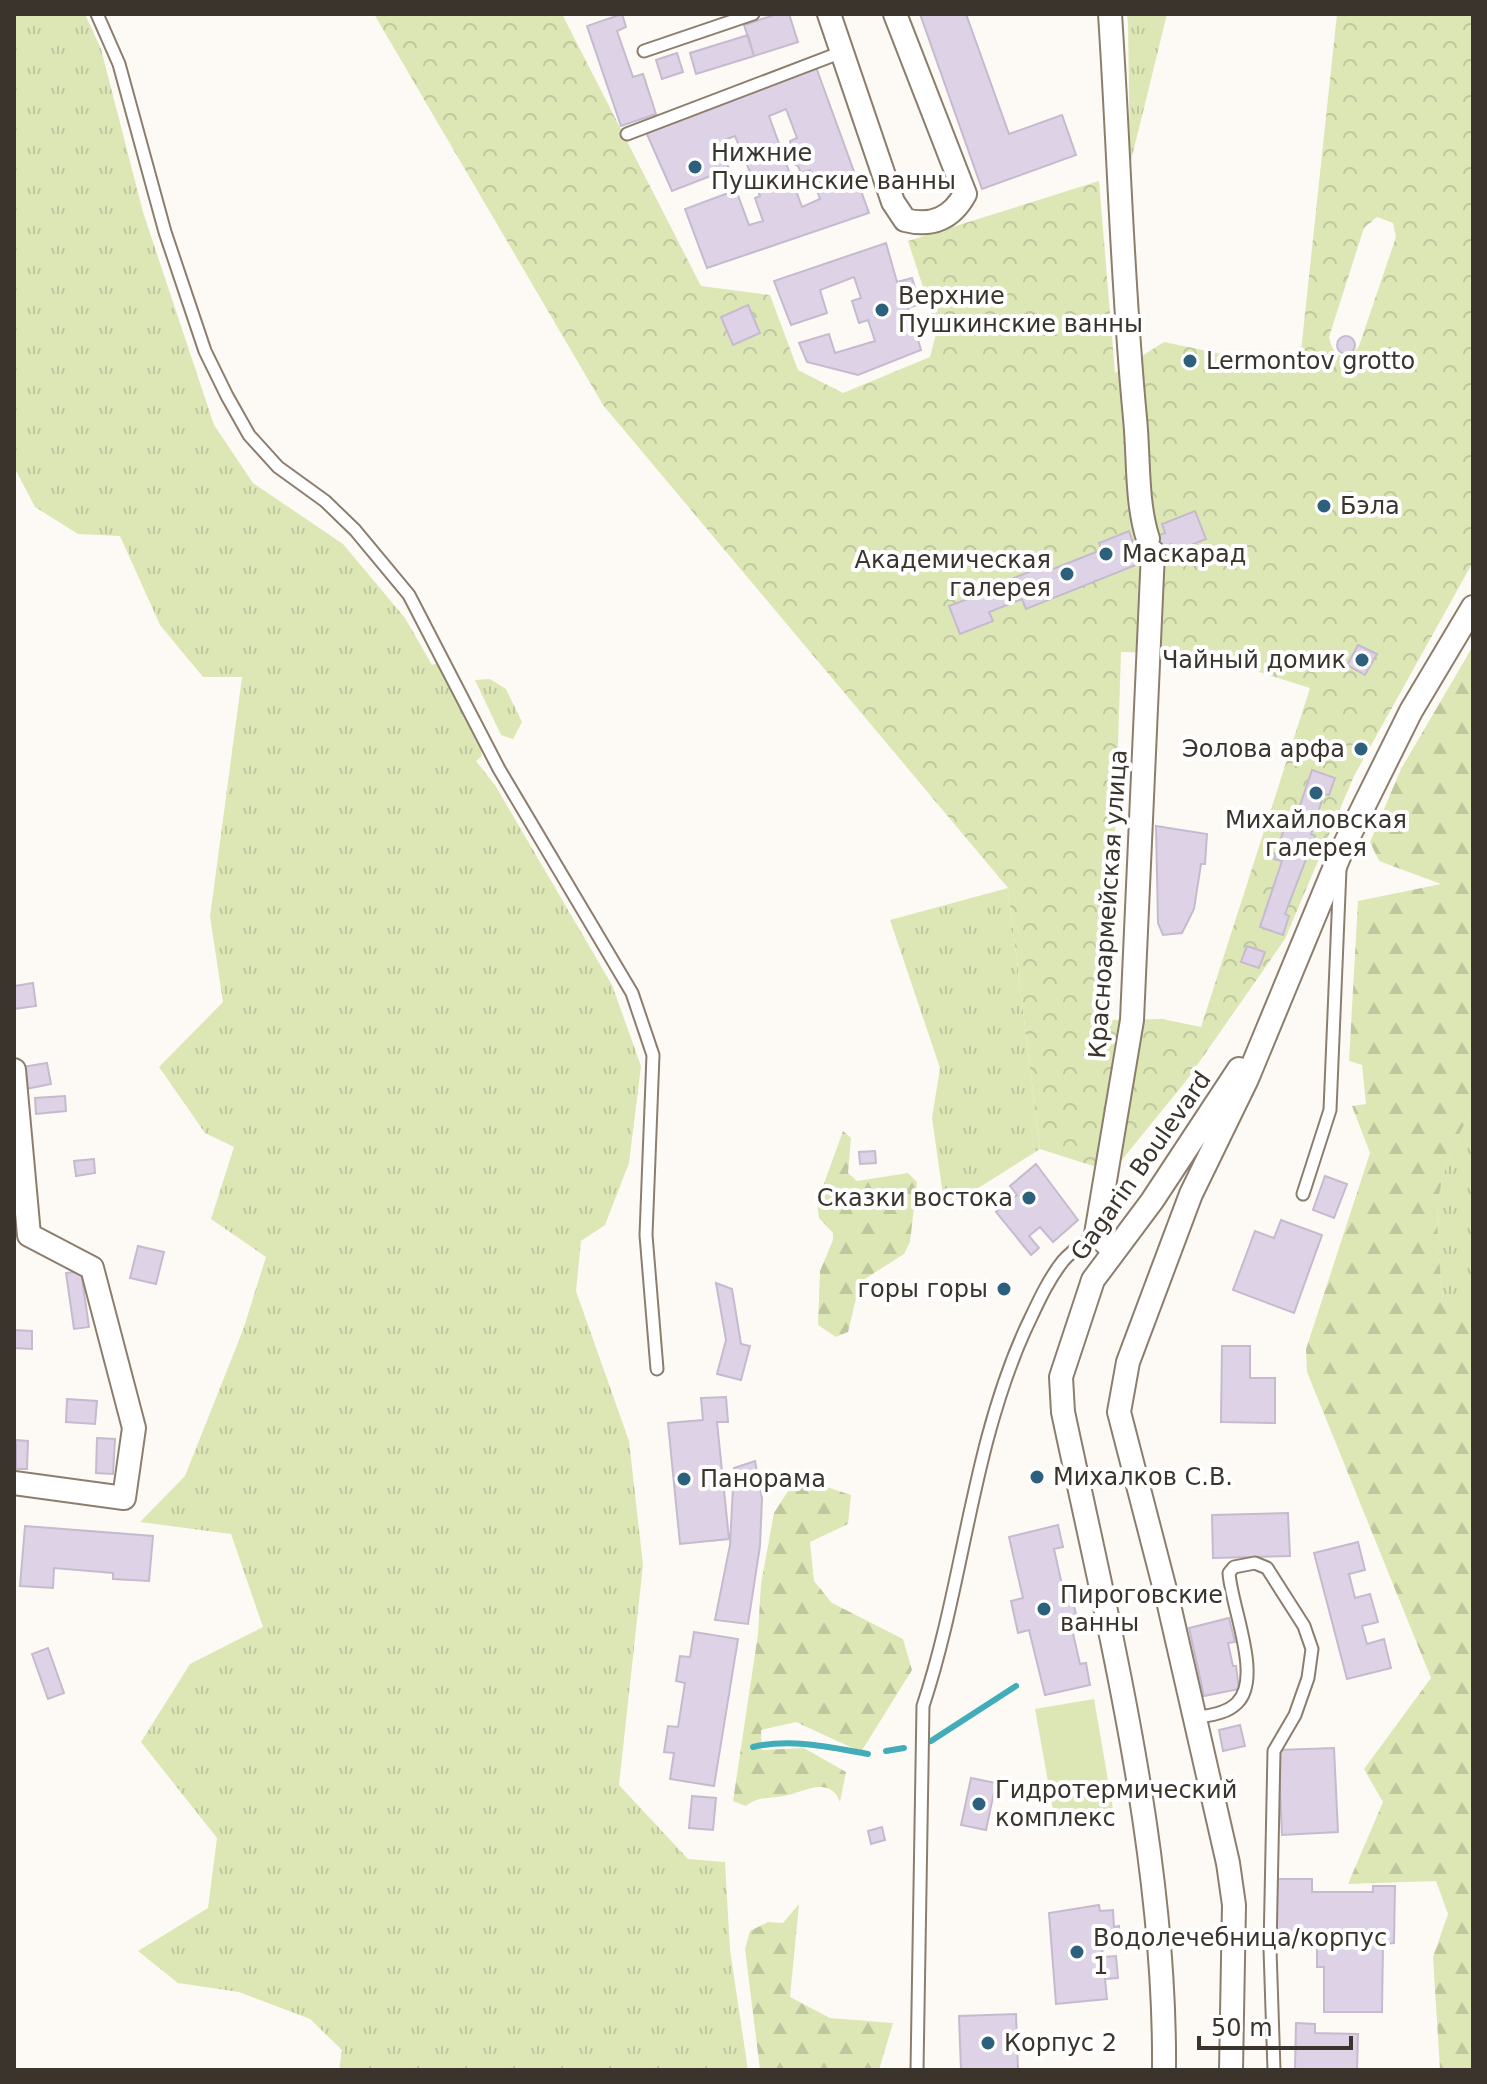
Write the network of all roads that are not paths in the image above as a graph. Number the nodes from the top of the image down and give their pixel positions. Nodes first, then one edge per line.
1 (97, 14) edge
2 (753, 14) edge
3 (829, 14) edge
4 (895, 14) edge
5 (1110, 14) edge
6 (644, 51) dead end
7 (842, 52) junction
8 (627, 134) dead end
9 (1473, 607) edge
10 (1341, 852) junction
11 (1275, 1010) junction
12 (14, 1070) edge
13 (1303, 1194) dead end
14 (1096, 1234) junction
15 (1113, 1250) junction
16 (657, 1369) dead end
17 (14, 1483) edge
18 (1195, 1718) junction
19 (917, 2070) edge
20 (1164, 2070) edge
21 (1231, 2070) edge
22 (1274, 2070) edge

1 - 16 lane
2 - 6 lane
3 - 7 street
4 - 7 street
5 - 14 street, Красноармейская улица
7 - 8 lane
9 - 10 street, Gagarin Boulevard
10 - 11 street, Gagarin Boulevard
10 - 13 lane
11 - 15 street, Gagarin Boulevard
11 - 18 street, Gagarin Boulevard
12 - 17 street
14 - 15 street
14 - 19 lane
15 - 20 street, Gagarin Boulevard
18 - 21 street, Gagarin Boulevard
18 - 22 lane

